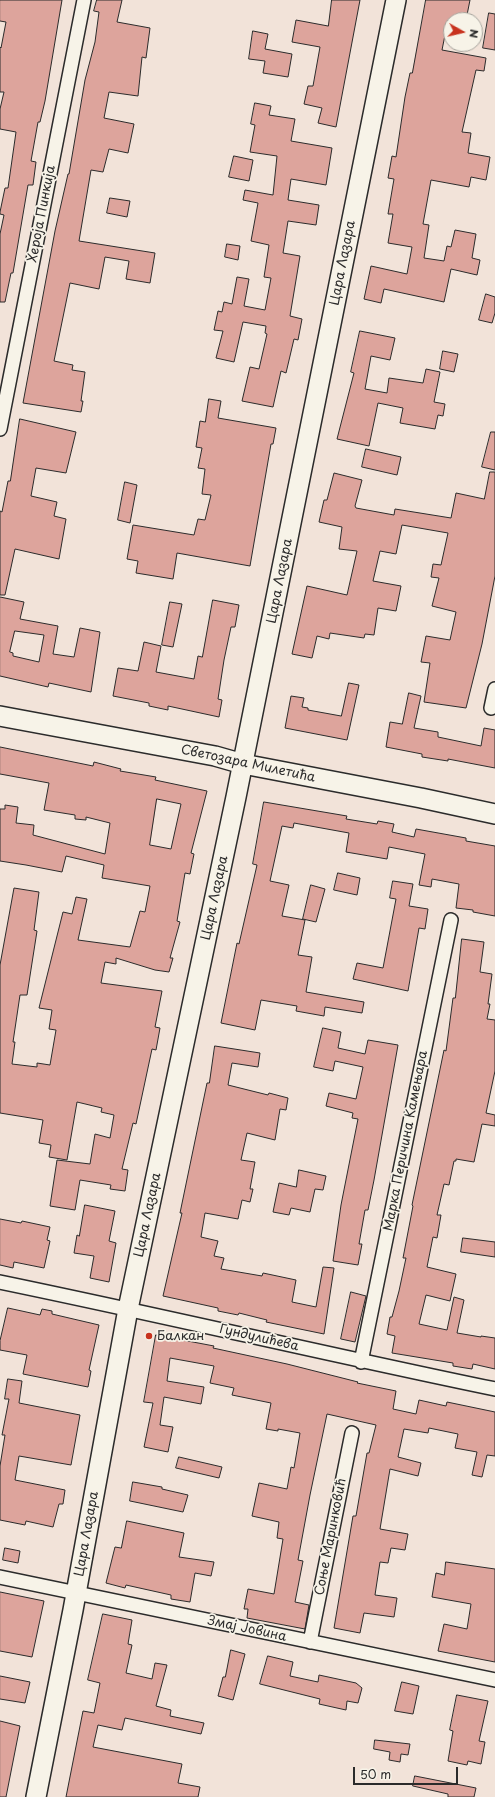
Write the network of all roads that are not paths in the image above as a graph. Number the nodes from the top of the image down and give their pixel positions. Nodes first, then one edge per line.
1 (84, 0) edge
2 (396, 0) edge
3 (0, 429) edge
4 (495, 689) edge
5 (491, 708) dead end
6 (0, 716) edge
7 (243, 764) junction
8 (495, 814) edge
9 (451, 920) dead end
10 (0, 1282) edge
11 (128, 1309) junction
12 (361, 1362) junction
13 (495, 1389) edge
14 (352, 1433) dead end
15 (0, 1577) edge
16 (76, 1594) junction
17 (310, 1642) junction
18 (495, 1680) edge
19 (36, 1797) edge

1 - 3 street, Хероја Пинкија
2 - 7 main road, Цара Лазара
4 - 5 street
6 - 7 main road, Светозара Милетића
7 - 8 main road, Светозара Милетића
7 - 11 main road, Цара Лазара
9 - 12 street, Марка Перичина Камењара
10 - 11 street, Гундулићева
11 - 12 street, Гундулићева
11 - 16 main road, Цара Лазара
12 - 13 street, Гундулићева
14 - 17 street, Соње Маринковић
15 - 16 street, Змај Јовина
16 - 17 street, Змај Јовина
16 - 19 main road, Цара Лазара
17 - 18 street, Змај Јовина

